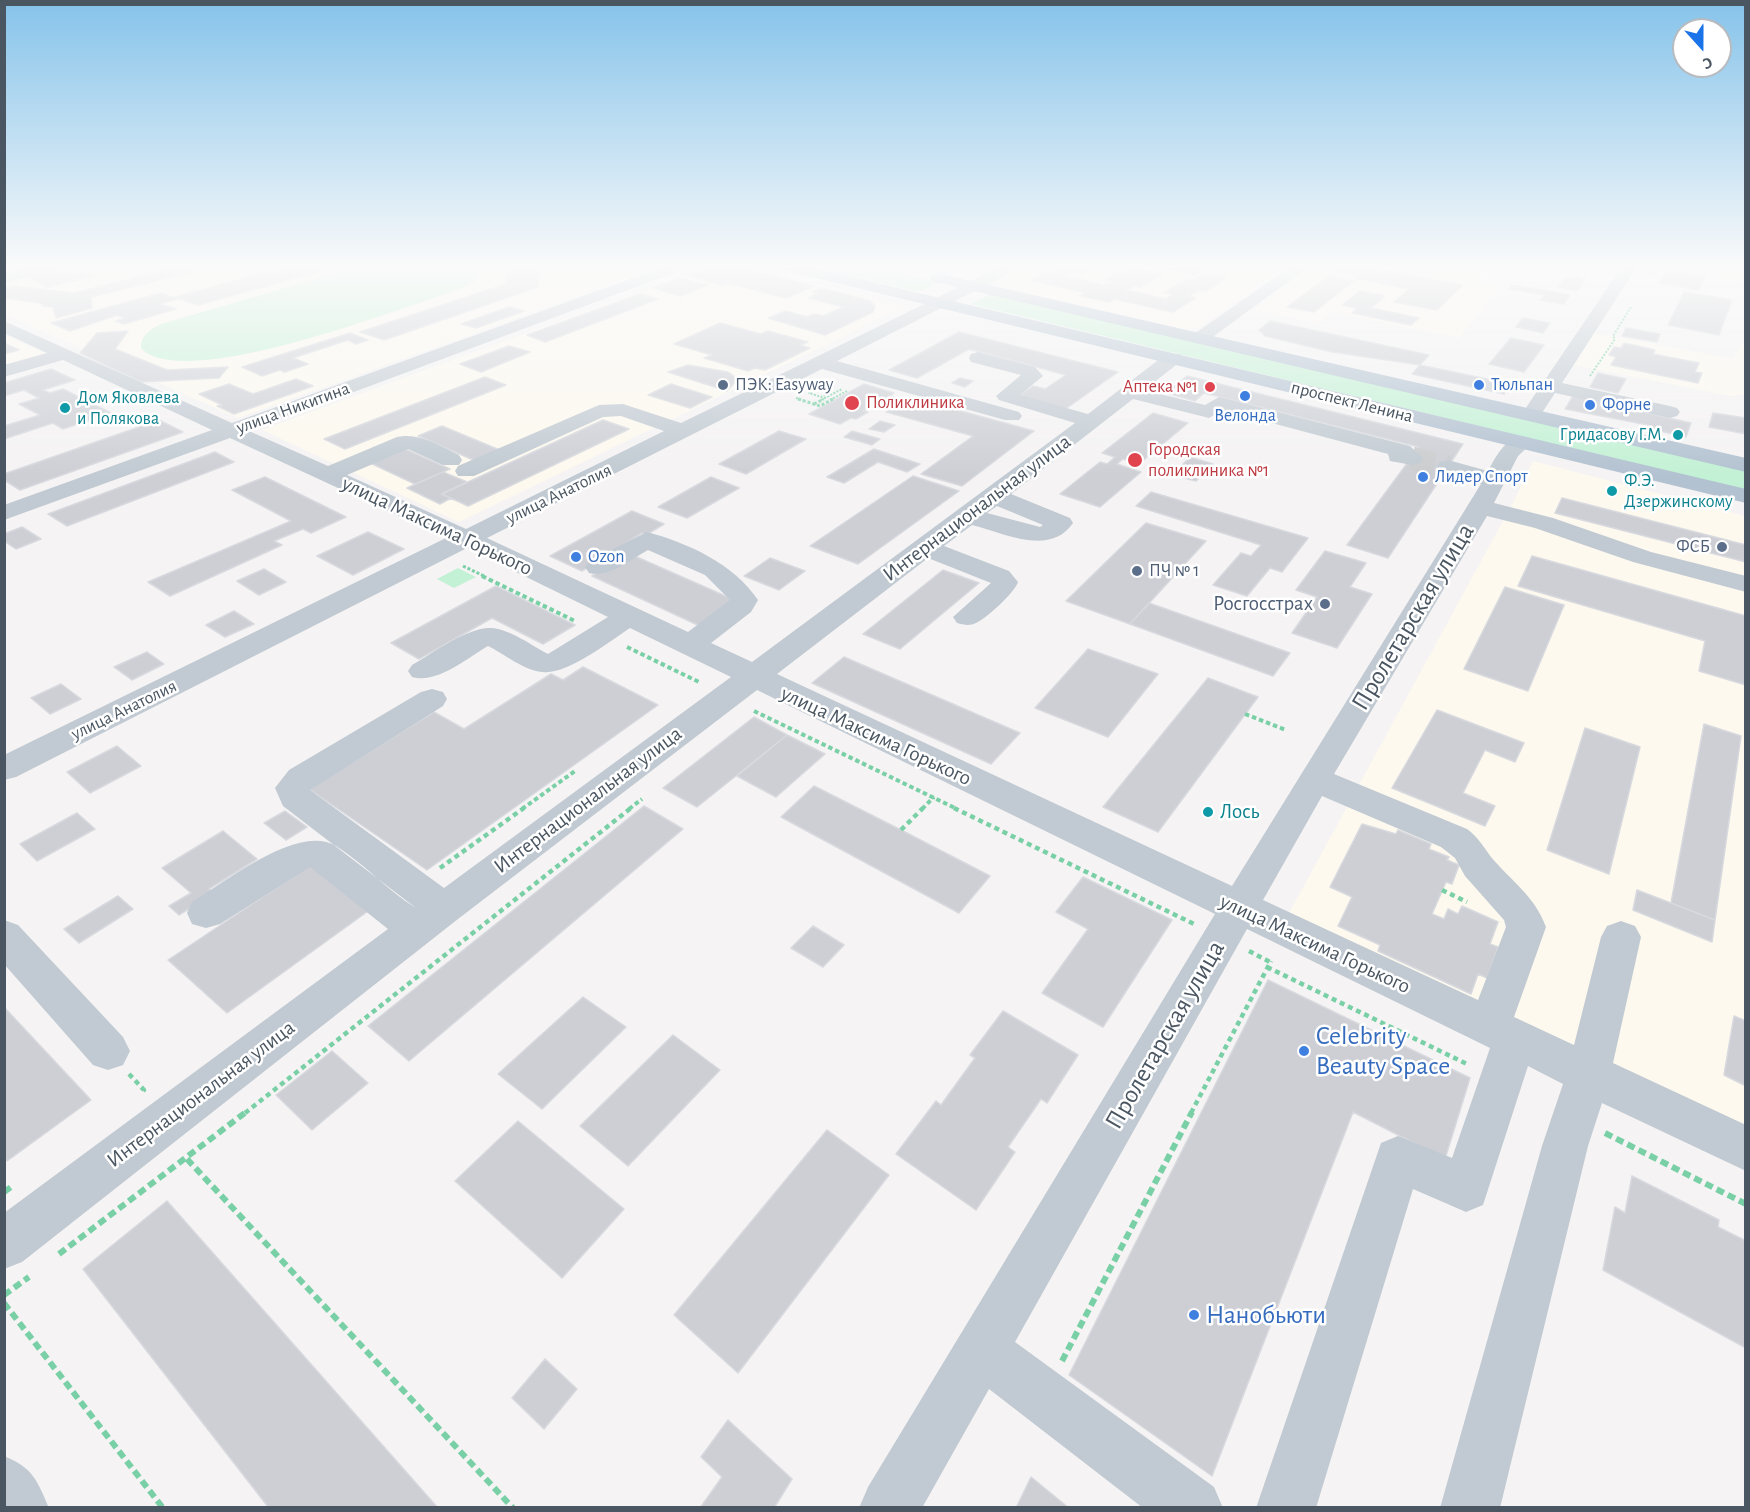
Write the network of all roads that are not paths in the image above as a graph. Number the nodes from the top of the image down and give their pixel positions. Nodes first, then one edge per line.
1 (24, 336) edge
2 (497, 336) edge
3 (872, 336) edge
4 (1114, 336) edge
5 (1144, 336) edge
6 (1204, 336) edge
7 (1583, 336) edge
8 (1187, 348) junction
9 (64, 354) junction
10 (978, 358) dead end
11 (818, 362) junction
12 (4, 371) edge
13 (1550, 386) junction
14 (1129, 392) junction
15 (1670, 412) dead end
16 (1012, 416) dead end
17 (1091, 421) junction
18 (1526, 429) junction
19 (230, 430) junction
20 (685, 431) junction
21 (1412, 458) tunnel mouth
22 (1746, 465) edge
23 (1448, 468) tunnel mouth
24 (326, 475) junction
25 (1487, 493) junction
26 (994, 496) junction
27 (1746, 496) edge
28 (4, 513) edge
29 (968, 516) junction
30 (468, 540) junction
31 (925, 548) junction
32 (598, 567) dead end
33 (1746, 584) edge
34 (628, 617) junction
35 (967, 617) dead end
36 (688, 646) junction
37 (751, 677) junction
38 (4, 769) edge
39 (1314, 779) junction
40 (206, 913) dead end
41 (430, 919) junction
42 (1231, 923) junction
43 (4, 936) edge
44 (1621, 937) dead end
45 (1502, 1032) junction
46 (108, 1051) road end
47 (1589, 1072) junction
48 (1746, 1149) edge
49 (4, 1244) edge
50 (980, 1348) junction
51 (4, 1485) edge
52 (19, 1508) edge
53 (889, 1508) edge
54 (1193, 1508) edge
55 (1286, 1508) edge
56 (1470, 1508) edge

1 - 9 street, улица Максима Горького
2 - 19 street, улица Никитина
3 - 11 street, улица Анатолия
4 - 8 main road, проспект Ленина
5 - 8 main road, проспект Ленина
6 - 8 street, Интернациональная улица
7 - 13 street, Пролетарская улица
8 - 14 street, Интернациональная улица
8 - 18 main road, проспект Ленина
8 - 18 main road, проспект Ленина
9 - 12 street
9 - 19 street, улица Максима Горького
10 - 17 street
11 - 16 street
11 - 20 street, улица Анатолия
13 - 15 street
13 - 18 street, Пролетарская улица
14 - 17 street, Интернациональная улица
14 - 21 street
17 - 26 street, Интернациональная улица
18 - 22 main road, проспект Ленина
18 - 25 street, Пролетарская улица
18 - 27 main road, проспект Ленина
19 - 24 street, улица Максима Горького
19 - 28 street, улица Никитина
20 - 24 street
20 - 30 street, улица Анатолия
23 - 25 street
24 - 30 street, улица Максима Горького
25 - 33 street
25 - 39 street, Пролетарская улица
26 - 29 street, Интернациональная улица
26 - 29 street
29 - 31 street, Интернациональная улица
30 - 34 street, улица Максима Горького
30 - 38 street, улица Анатолия
31 - 35 street
31 - 37 street, Интернациональная улица
32 - 36 street
34 - 36 street, улица Максима Горького
34 - 41 street
36 - 37 street, улица Максима Горького
37 - 41 street, Интернациональная улица
37 - 42 street, улица Максима Горького
39 - 42 street, Пролетарская улица
39 - 45 street
40 - 41 street
41 - 49 street, Интернациональная улица
42 - 45 street, улица Максима Горького
42 - 50 street, Пролетарская улица
43 - 46 street
44 - 47 street
45 - 47 street, улица Максима Горького
45 - 55 street
47 - 48 street, улица Максима Горького
47 - 56 street
50 - 53 street, Пролетарская улица
50 - 54 street
51 - 52 street

